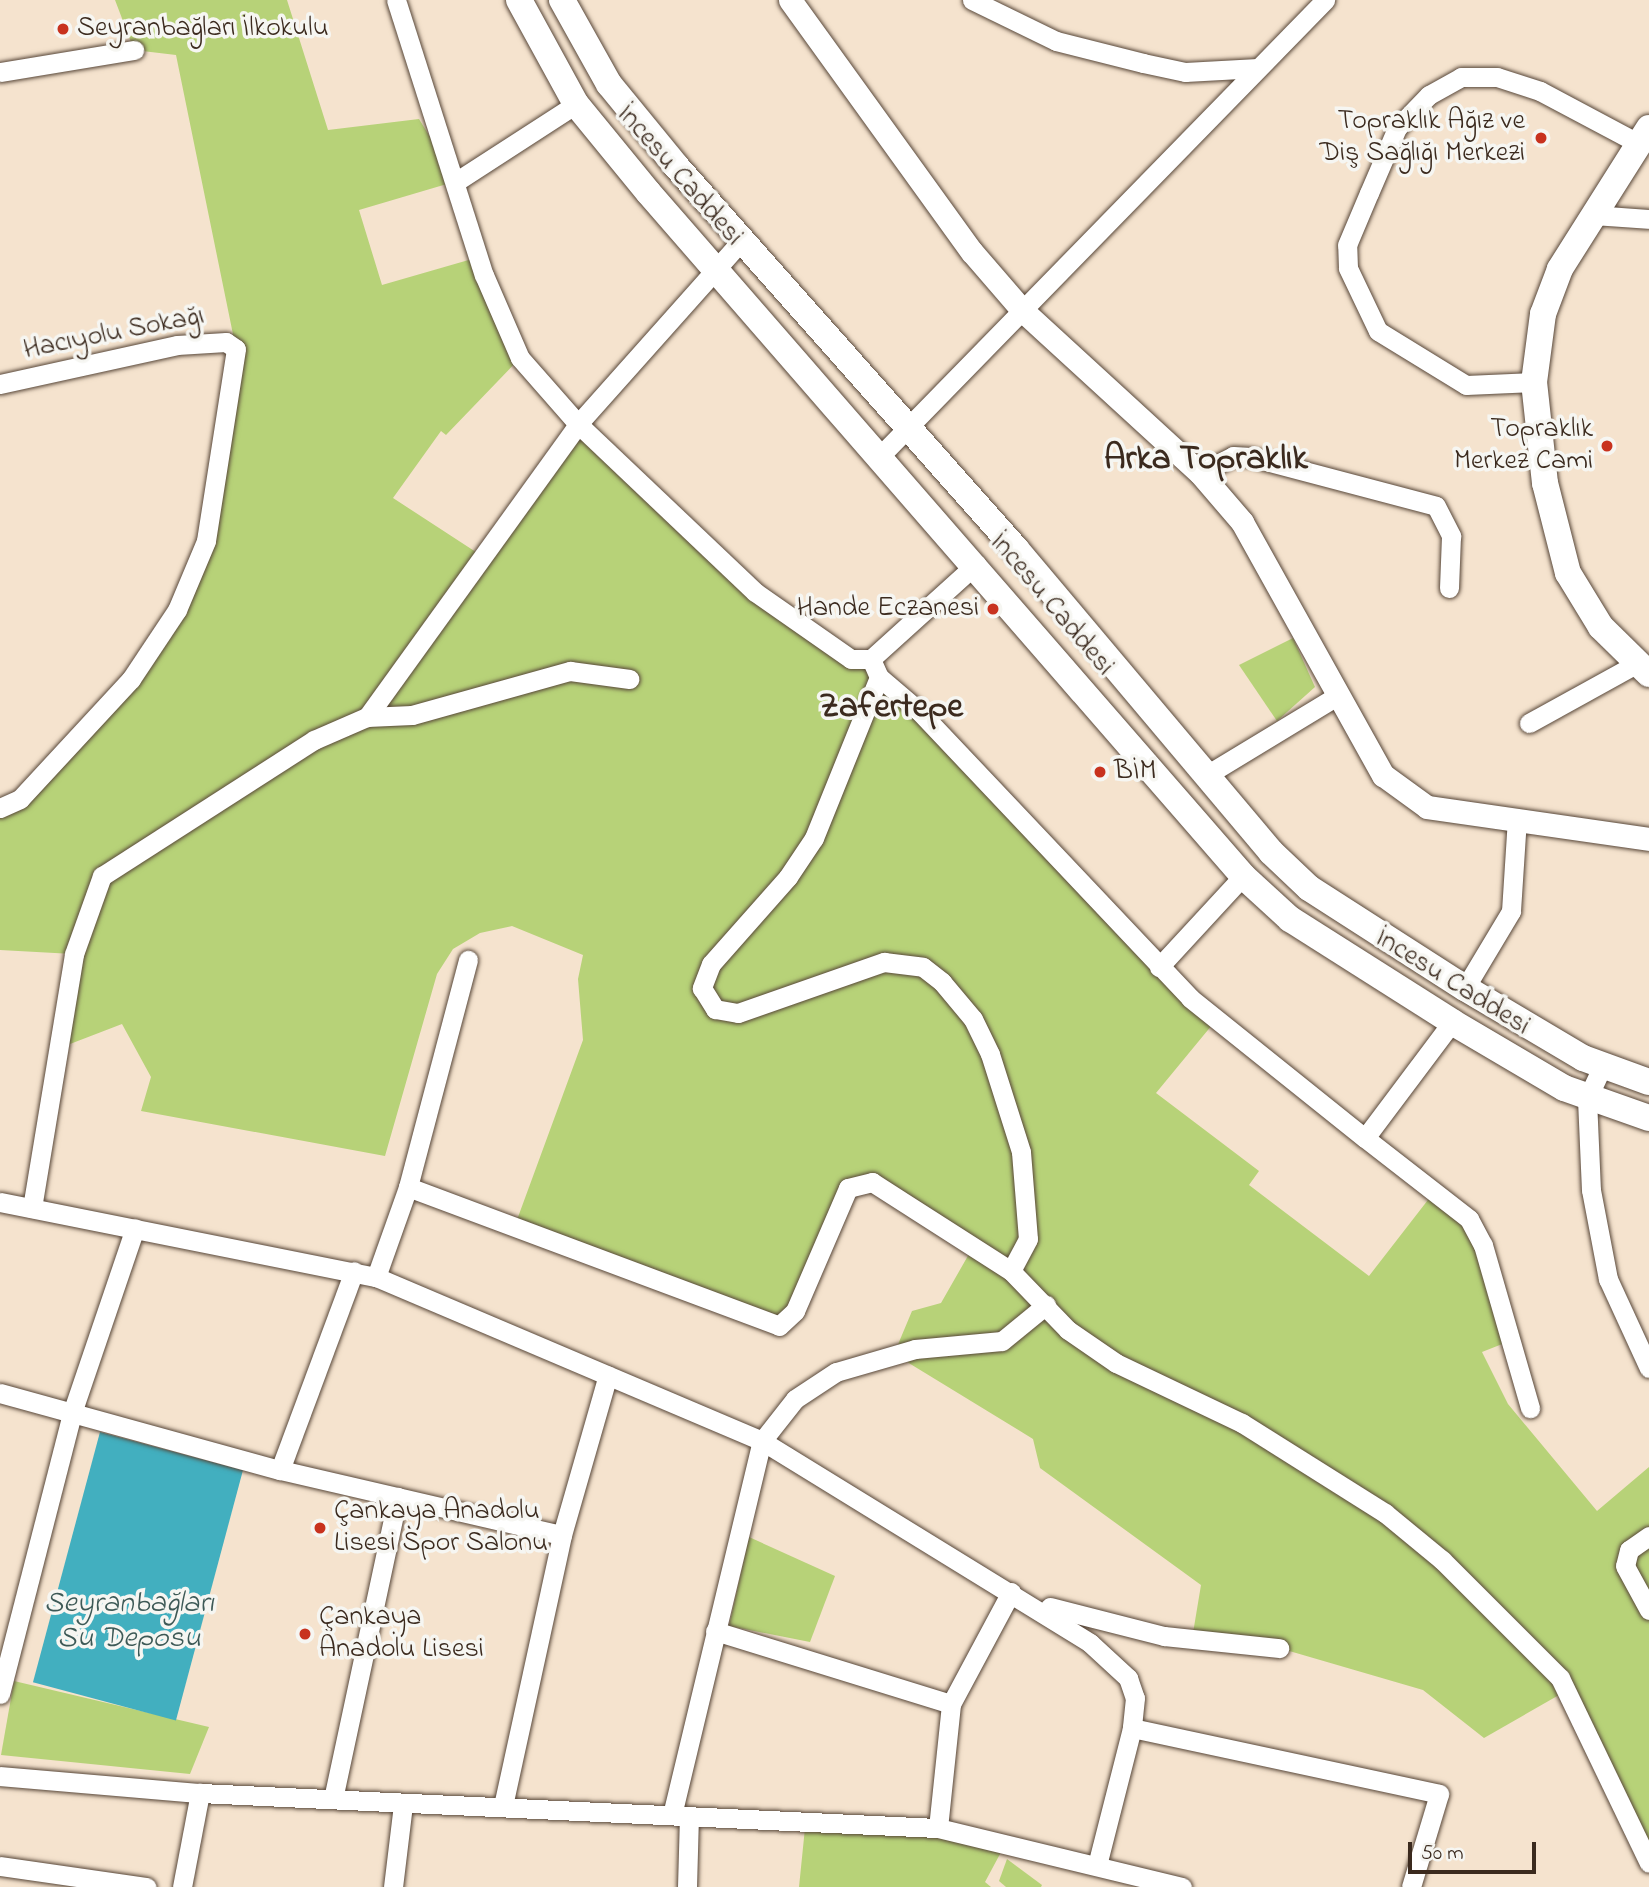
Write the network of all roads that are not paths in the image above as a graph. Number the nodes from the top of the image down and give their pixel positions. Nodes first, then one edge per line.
1 (396, 0) edge
2 (519, 0) edge
3 (562, 0) edge
4 (790, 0) edge
5 (972, 0) edge
6 (1325, 0) edge
7 (134, 50) dead end
8 (1258, 68) junction
9 (0, 72) edge
10 (576, 104) junction
11 (1644, 136) edge
12 (457, 181) junction
13 (1592, 215) junction
14 (1649, 219) edge
15 (741, 240) junction
16 (716, 268) junction
17 (1023, 311) junction
18 (1534, 382) junction
19 (0, 384) edge
20 (578, 424) junction
21 (910, 428) junction
22 (881, 455) junction
23 (1200, 472) junction
24 (975, 564) junction
25 (1449, 587) dead end
26 (871, 659) junction
27 (1642, 669) edge
28 (879, 677) junction
29 (629, 680) dead end
30 (1337, 696) junction
31 (367, 718) junction
32 (1529, 723) dead end
33 (1205, 776) junction
34 (0, 808) edge
35 (1517, 818) junction
36 (1649, 839) edge
37 (1243, 876) junction
38 (468, 960) dead end
39 (1159, 967) junction
40 (1465, 988) junction
41 (1452, 1022) junction
42 (1602, 1067) junction
43 (1649, 1082) edge
44 (1587, 1099) junction
45 (1649, 1118) edge
46 (1365, 1138) junction
47 (408, 1187) junction
48 (0, 1202) edge
49 (32, 1208) junction
50 (135, 1228) junction
51 (354, 1271) junction
52 (1011, 1271) junction
53 (376, 1278) junction
54 (1045, 1305) junction
55 (1649, 1368) edge
56 (608, 1375) junction
57 (0, 1393) edge
58 (1530, 1408) dead end
59 (72, 1413) junction
60 (762, 1441) junction
61 (280, 1470) junction
62 (398, 1497) junction
63 (562, 1535) junction
64 (1649, 1536) edge
65 (1011, 1592) junction
66 (1649, 1610) edge
67 (715, 1631) junction
68 (1279, 1648) dead end
69 (0, 1694) edge
70 (951, 1704) junction
71 (1132, 1728) junction
72 (0, 1776) edge
73 (200, 1793) junction
74 (333, 1799) junction
75 (403, 1804) junction
76 (503, 1806) junction
77 (681, 1816) junction
78 (938, 1828) junction
79 (1649, 1863) edge
80 (1097, 1865) junction
81 (0, 1866) edge
82 (146, 1887) edge
83 (183, 1887) edge
84 (393, 1887) edge
85 (687, 1887) edge
86 (1182, 1887) edge
87 (1411, 1887) edge

1 - 12 street
2 - 10 main road, İncesu Caddesi
3 - 15 main road, İncesu Caddesi
4 - 17 street
5 - 8 street
6 - 8 street
7 - 9 street
8 - 17 street
10 - 12 street
10 - 16 main road, İncesu Caddesi
11 - 13 main road
11 - 18 street
12 - 20 street
13 - 14 street
13 - 18 main road
15 - 16 street
15 - 21 main road, İncesu Caddesi
16 - 20 street
16 - 22 main road, İncesu Caddesi
17 - 21 street
17 - 23 street
18 - 27 main road
19 - 34 street, Hacıyolu Sokağı
20 - 26 street
20 - 31 street
21 - 22 street
21 - 33 main road, İncesu Caddesi
22 - 24 main road, İncesu Caddesi
23 - 25 street
23 - 30 street
24 - 26 street
24 - 37 main road, İncesu Caddesi
26 - 28 street
27 - 32 street
28 - 39 street
28 - 52 street
29 - 31 street
30 - 33 street
30 - 35 street
31 - 49 street
33 - 40 main road, İncesu Caddesi
35 - 36 street
35 - 40 street
37 - 39 street
37 - 41 main road, İncesu Caddesi
38 - 47 street
39 - 46 street
40 - 42 main road, İncesu Caddesi
41 - 44 main road, İncesu Caddesi
41 - 46 street
42 - 43 main road, İncesu Caddesi
42 - 44 street
44 - 45 main road, İncesu Caddesi
44 - 55 street
46 - 58 street
47 - 52 street
47 - 53 street
48 - 49 street
49 - 50 street
50 - 51 street
50 - 59 street
51 - 53 street
51 - 61 street
52 - 54 street
53 - 56 street
54 - 60 street
54 - 79 street
56 - 60 street
56 - 63 street
57 - 59 street
59 - 61 street
59 - 69 street
60 - 65 street
60 - 67 street
61 - 62 street
62 - 63 street
62 - 74 street
63 - 76 street
64 - 66 street
65 - 68 street
65 - 70 street
65 - 71 street
67 - 70 street
67 - 77 street
70 - 78 street
71 - 80 street
71 - 87 street
72 - 73 street
73 - 74 street
73 - 83 street
74 - 75 street
75 - 76 street
75 - 84 street
76 - 77 street
77 - 78 street
77 - 85 street
78 - 80 street
80 - 86 street
81 - 82 street

